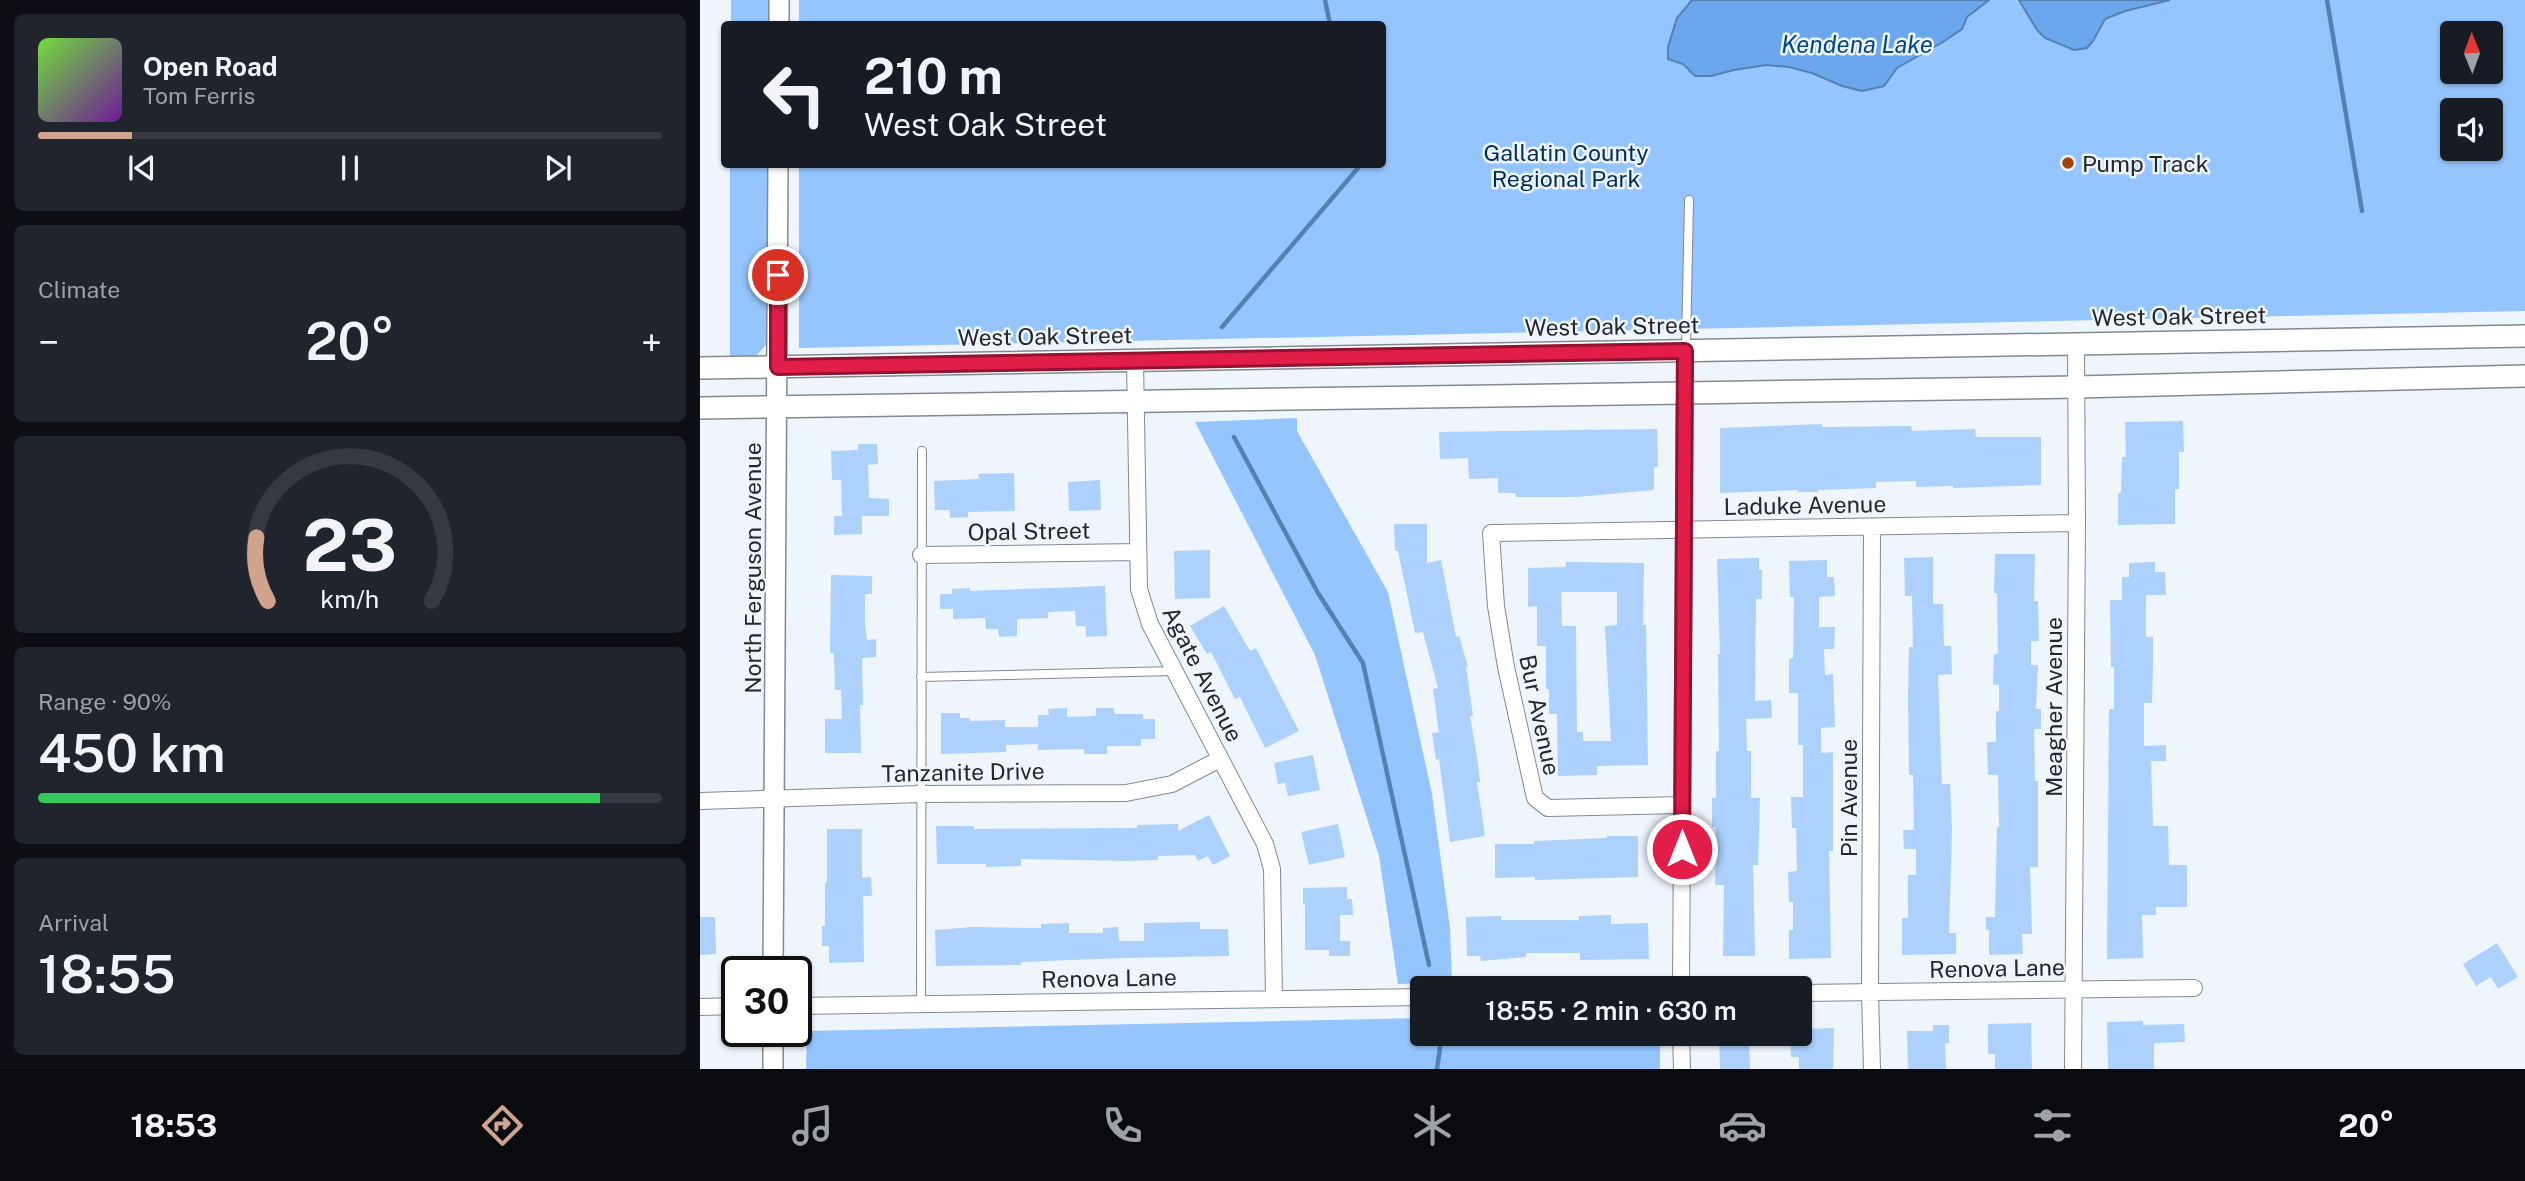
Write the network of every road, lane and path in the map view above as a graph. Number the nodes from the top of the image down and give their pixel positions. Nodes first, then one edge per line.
1 (779, 0) edge
2 (779, 21) edge
3 (778, 168) edge
4 (1689, 200) dead end
5 (2525, 336) edge
6 (2076, 344) junction
7 (1685, 351) junction
8 (1135, 361) junction
9 (778, 367) junction
10 (700, 368) edge
11 (2522, 375) edge
12 (2077, 387) junction
13 (1684, 392) junction
14 (1135, 401) junction
15 (778, 407) junction
16 (700, 408) edge
17 (922, 451) dead end
18 (2077, 523) junction
19 (1872, 527) junction
20 (1684, 530) junction
21 (1491, 533) joint
22 (1137, 552) junction
23 (921, 555) junction
24 (1175, 671) junction
25 (921, 677) junction
26 (1220, 759) junction
27 (921, 794) junction
28 (775, 800) junction
29 (700, 801) edge
30 (1682, 805) junction
31 (774, 956) edge
32 (1681, 976) edge
33 (2194, 988) dead end
34 (2074, 989) junction
35 (1870, 992) junction
36 (1812, 993) edge
37 (1410, 997) edge
38 (1274, 998) junction
39 (921, 1004) junction
40 (721, 1006) edge
41 (812, 1006) edge
42 (700, 1007) edge
43 (1681, 1046) edge
44 (773, 1047) edge
45 (773, 1069) edge
46 (1682, 1069) edge
47 (1872, 1069) edge
48 (2073, 1069) edge

1 - 2 street
3 - 9 street, North Ferguson Avenue
4 - 7 lane
5 - 6 main road, West Oak Street
6 - 7 main road, West Oak Street
6 - 12 street, Meagher Avenue
7 - 8 main road, West Oak Street
7 - 13 street
8 - 9 main road, West Oak Street
8 - 14 street, Agate Avenue
9 - 10 main road, West Oak Street
9 - 15 street, North Ferguson Avenue
11 - 12 main road
12 - 13 main road
12 - 18 street, Meagher Avenue
13 - 14 main road
13 - 20 street
14 - 15 main road
14 - 22 street, Agate Avenue
15 - 16 main road
15 - 28 street, North Ferguson Avenue
17 - 23 lane
18 - 19 street, Laduke Avenue
18 - 34 street, Meagher Avenue
19 - 20 street, Laduke Avenue
19 - 35 street, Pin Avenue
20 - 21 street, Laduke Avenue
20 - 30 street
21 - 30 street, Bur Avenue
22 - 23 street, Opal Street
22 - 24 street, Agate Avenue
23 - 25 lane
24 - 25 lane
24 - 26 street, Agate Avenue
25 - 27 lane
26 - 27 street, Tanzanite Drive
26 - 38 street, Agate Avenue
27 - 28 street, Tanzanite Drive
27 - 39 lane
28 - 29 street, Tanzanite Drive
28 - 31 street, North Ferguson Avenue
30 - 32 street
33 - 34 street, Renova Lane
34 - 35 street, Renova Lane
34 - 48 street, Meagher Avenue
35 - 36 street, Renova Lane
35 - 47 street, Pin Avenue
37 - 38 street, Renova Lane
38 - 39 street, Renova Lane
39 - 41 street, Renova Lane
40 - 42 street
43 - 46 street
44 - 45 street

